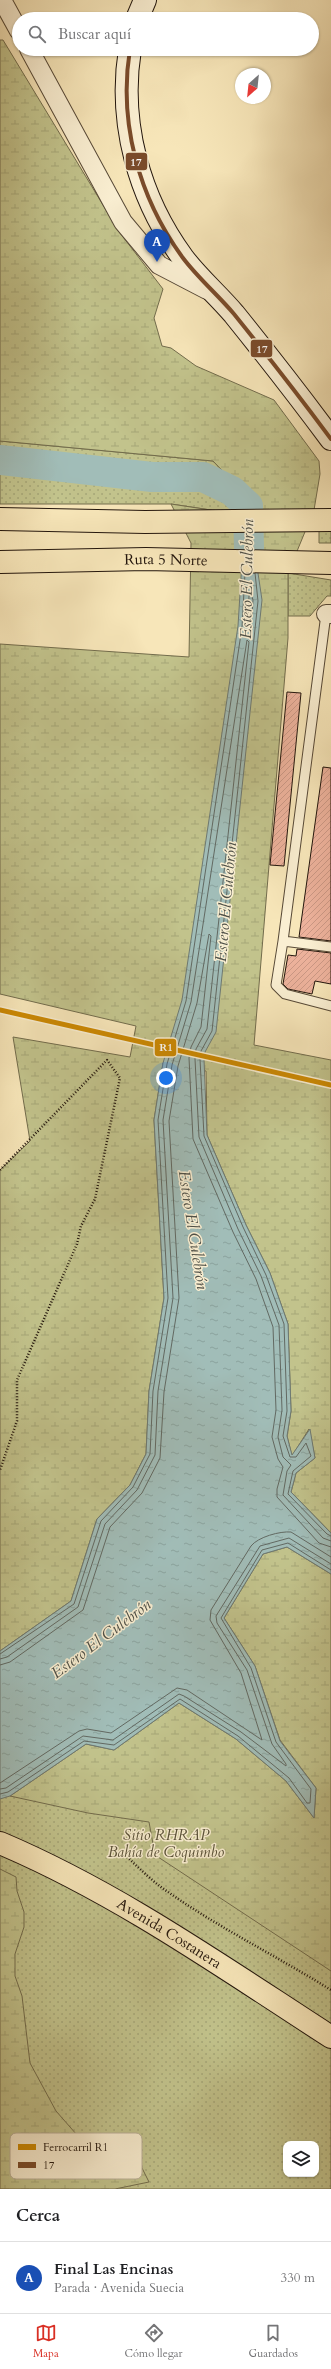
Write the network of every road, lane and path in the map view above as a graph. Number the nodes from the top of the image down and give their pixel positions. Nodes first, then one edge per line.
1 (2, 0) edge
2 (145, 0) edge
3 (140, 12) edge
4 (12, 18) edge
5 (33, 56) edge
6 (130, 56) edge
7 (217, 295) junction
8 (282, 373) junction
9 (331, 414) edge
10 (331, 438) edge
11 (0, 516) edge
12 (36, 519) junction
13 (0, 520) edge
14 (326, 520) edge
15 (0, 562) edge
16 (328, 563) edge
17 (328, 614) edge
18 (283, 941) junction
19 (331, 946) edge
20 (331, 1006) edge
21 (0, 1170) edge
22 (0, 1470) edge
23 (0, 1843) edge
24 (126, 1857) dead end
25 (331, 1990) edge
26 (331, 2037) edge

1 - 4 street
2 - 3 main road
5 - 7 street
6 - 7 main road
7 - 8 main road
8 - 9 main road
8 - 10 main road
11 - 12 main road
12 - 13 main road
12 - 14 main road
15 - 16 main road, Ruta 5 Norte
17 - 18 lane
18 - 19 lane
18 - 20 lane
21 - 22 path
23 - 26 main road, Avenida Costanera
24 - 25 path

